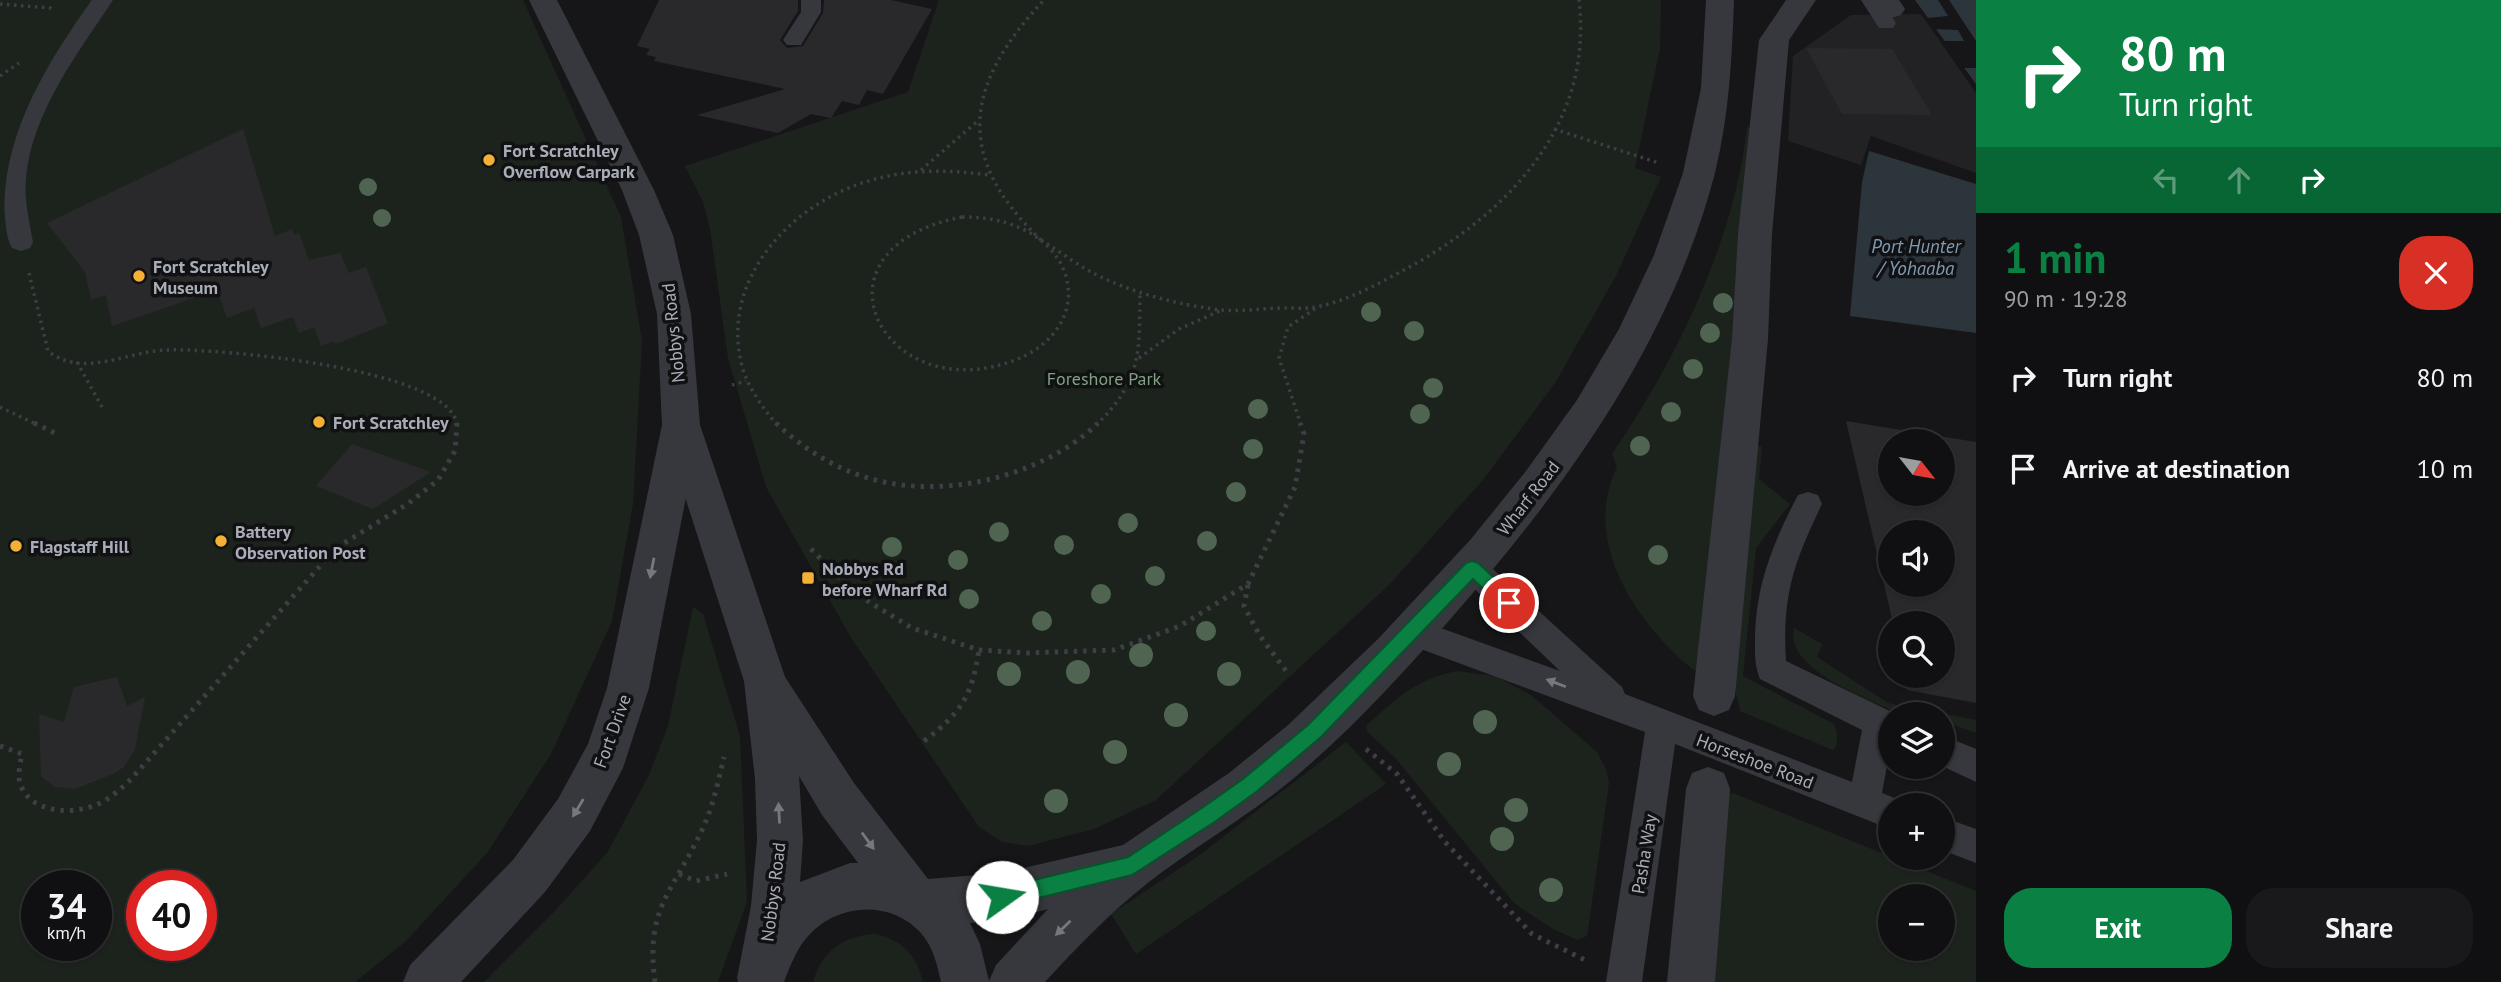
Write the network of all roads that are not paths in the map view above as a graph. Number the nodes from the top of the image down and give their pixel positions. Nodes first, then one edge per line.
1 (103, 0) edge
2 (543, 0) edge
3 (811, 0) edge
4 (1720, 0) edge
5 (1802, 0) edge
6 (794, 40) dead end
7 (21, 242) road end
8 (681, 425) junction
9 (1808, 504) dead end
10 (1472, 568) junction
11 (1413, 632) junction
12 (765, 681) junction
13 (1714, 695) dead end
14 (1620, 707) junction
15 (1878, 721) edge
16 (1662, 726) junction
17 (1955, 756) edge
18 (1976, 766) edge
19 (1879, 779) edge
20 (1708, 789) dead end
21 (1877, 808) edge
22 (1955, 838) edge
23 (1976, 846) edge
24 (1132, 866) junction
25 (918, 899) junction
26 (760, 980) edge
27 (427, 982) edge
28 (965, 982) edge
29 (1013, 982) edge
30 (1624, 982) edge
31 (1690, 982) edge

1 - 7 lane
2 - 8 street, Nobbys Road
3 - 6 lane
4 - 10 street, Wharf Road
5 - 13 street
8 - 12 street, Nobbys Road
8 -> 27 street, Fort Drive
9 - 15 lane
10 - 11 street, Wharf Road
10 - 14 lane
14 -> 11 lane
11 - 24 street, Wharf Road
12 -> 25 street, Nobbys Road
26 -> 12 street, Nobbys Road
14 - 16 lane, Horseshoe Road
16 - 21 lane, Horseshoe Road
16 - 30 lane, Pasha Way
17 - 18 lane
19 - 21 lane
20 - 31 street
22 - 23 lane
24 - 25 street, Wharf Road
24 -> 29 street, Wharf Road
25 - 26 street, Wharf Road
25 - 28 street, Nobbys Road

